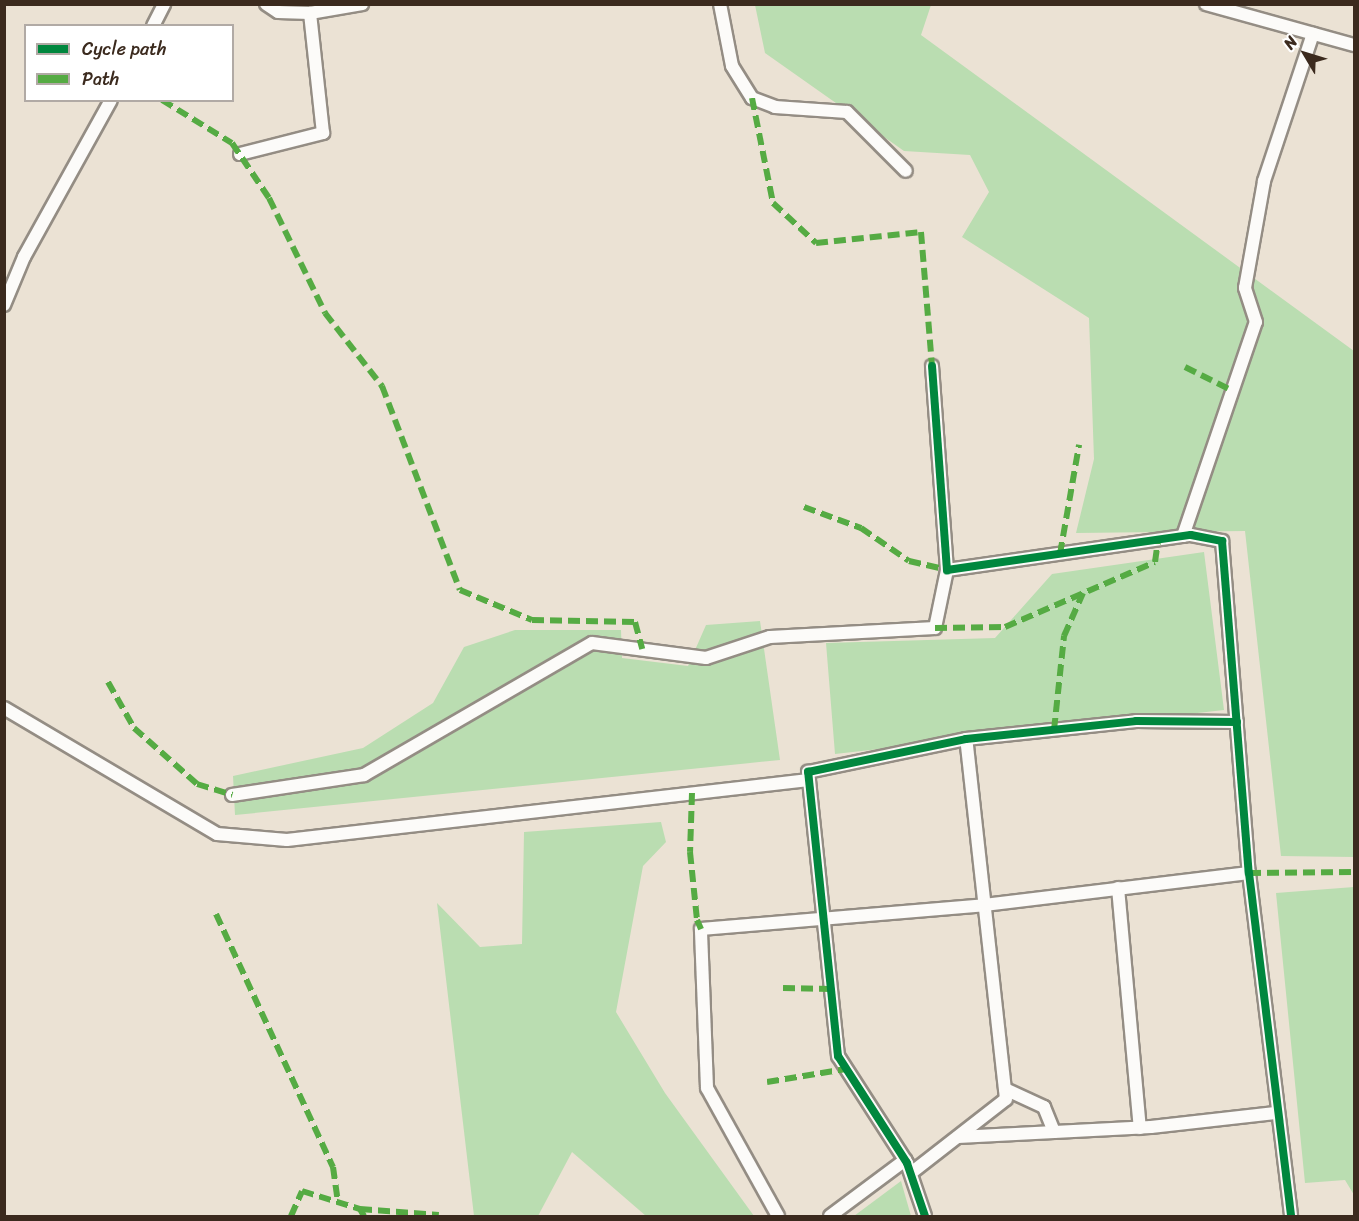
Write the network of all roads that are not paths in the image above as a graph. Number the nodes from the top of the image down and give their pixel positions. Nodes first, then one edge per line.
1 (164, 4) edge
2 (266, 4) edge
3 (362, 4) edge
4 (720, 4) edge
5 (1206, 4) edge
6 (310, 13) junction
7 (154, 24) edge
8 (1314, 34) junction
9 (1354, 45) edge
10 (110, 102) edge
11 (240, 154) dead end
12 (906, 171) dead end
13 (4, 305) edge
14 (932, 366) dead end
15 (1183, 536) junction
16 (947, 570) junction
17 (4, 708) edge
18 (1237, 722) junction
19 (966, 739) junction
20 (809, 780) junction
21 (232, 795) dead end
22 (1248, 873) junction
23 (1118, 888) junction
24 (984, 904) junction
25 (823, 918) junction
26 (1005, 1089) junction
27 (1275, 1113) junction
28 (1140, 1128) junction
29 (1054, 1132) junction
30 (958, 1137) junction
31 (905, 1160) junction
32 (911, 1173) junction
33 (778, 1216) edge
34 (830, 1216) edge
35 (925, 1216) edge
36 (1291, 1216) edge

1 - 7 street
2 - 6 street
3 - 6 street
4 - 12 street
5 - 8 street
6 - 11 street
8 - 9 street
8 - 15 street
10 - 13 street
14 - 16 street
15 - 16 street
15 - 18 street
16 - 21 street
17 - 20 street
18 - 19 street
18 - 22 street
19 - 20 street
19 - 24 street
20 - 25 street
22 - 23 street
22 - 27 street
23 - 24 street
23 - 28 street
24 - 25 street
24 - 26 street
25 - 31 street
25 - 33 street
26 - 29 street
26 - 30 street
27 - 28 street
27 - 36 street
28 - 29 street
29 - 30 street
30 - 32 street
31 - 32 street
31 - 34 street
32 - 35 street

